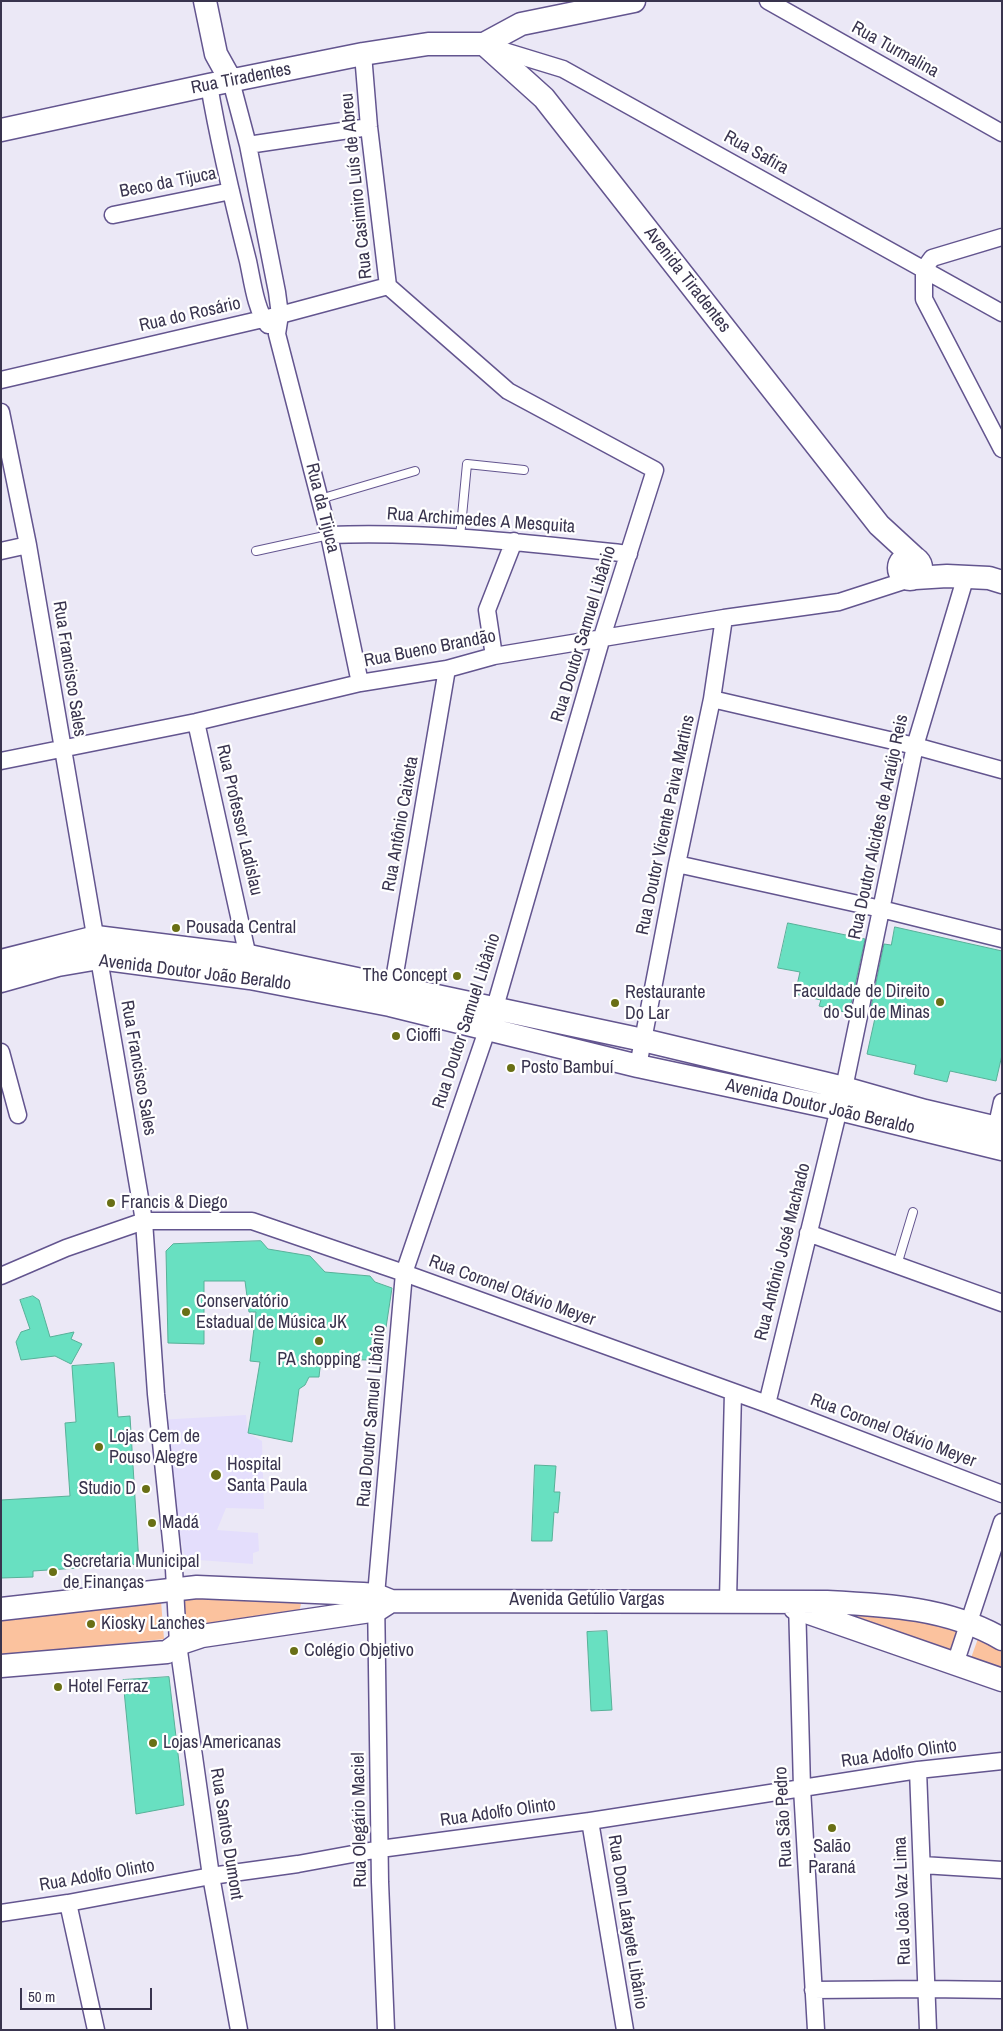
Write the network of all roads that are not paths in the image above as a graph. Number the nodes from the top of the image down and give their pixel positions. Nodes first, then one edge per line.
1 (205, 1) edge
2 (634, 1) edge
3 (768, 1) edge
4 (484, 44) junction
5 (216, 54) junction
6 (363, 54) junction
7 (232, 81) junction
8 (209, 85) junction
9 (368, 127) junction
10 (1, 130) edge
11 (1002, 133) edge
12 (248, 145) junction
13 (231, 191) junction
14 (113, 215) dead end
15 (1002, 238) edge
16 (924, 269) junction
17 (388, 286) junction
18 (1002, 313) edge
19 (280, 315) junction
20 (262, 319) junction
21 (277, 334) junction
22 (1, 380) edge
23 (1, 412) edge
24 (1002, 449) edge
25 (524, 470) dead end
26 (655, 470) joint
27 (415, 471) dead end
28 (320, 499) junction
29 (329, 535) junction
30 (460, 537) junction
31 (514, 541) junction
32 (28, 545) junction
33 (1, 551) edge
34 (256, 551) dead end
35 (629, 554) junction
36 (910, 570) junction
37 (998, 576) edge
38 (956, 577) junction
39 (724, 618) junction
40 (602, 637) junction
41 (494, 656) junction
42 (448, 669) junction
43 (360, 683) junction
44 (712, 699) junction
45 (196, 722) junction
46 (915, 746) junction
47 (62, 748) junction
48 (1, 761) edge
49 (1002, 770) edge
50 (677, 864) junction
51 (881, 909) junction
52 (1002, 939) edge
53 (98, 948) junction
54 (1, 961) edge
55 (250, 967) junction
56 (1, 981) edge
57 (392, 995) junction
58 (492, 1018) junction
59 (643, 1040) junction
60 (1, 1052) edge
61 (638, 1066) junction
62 (841, 1099) junction
63 (1002, 1102) edge
64 (18, 1115) dead end
65 (1000, 1136) edge
66 (913, 1212) dead end
67 (144, 1221) junction
68 (808, 1233) junction
69 (897, 1266) junction
70 (404, 1273) junction
71 (1, 1276) edge
72 (1002, 1303) edge
73 (733, 1392) junction
74 (767, 1404) junction
75 (1002, 1494) edge
76 (1002, 1522) edge
77 (176, 1588) junction
78 (299, 1590) junction
79 (728, 1600) junction
80 (382, 1602) junction
81 (792, 1604) junction
82 (1, 1608) edge
83 (301, 1622) junction
84 (969, 1623) junction
85 (1002, 1639) edge
86 (178, 1644) junction
87 (955, 1664) junction
88 (1, 1666) edge
89 (1002, 1680) edge
90 (1002, 1761) edge
91 (918, 1770) junction
92 (802, 1788) junction
93 (590, 1821) junction
94 (380, 1849) junction
95 (922, 1865) junction
96 (1002, 1870) edge
97 (211, 1876) junction
98 (68, 1903) junction
99 (1, 1913) edge
100 (927, 1988) junction
101 (813, 1990) junction
102 (1002, 1990) edge
103 (96, 2030) edge
104 (239, 2030) edge
105 (386, 2030) edge
106 (625, 2030) edge
107 (816, 2030) edge
108 (928, 2030) edge

1 - 5 street, Rua da Tijuca
2 - 4 street
3 - 11 street, Rua Turmalina
4 - 6 street, Rua Tiradentes
4 - 16 street, Rua Safira
4 - 36 street, Avenida Tiradentes
5 - 7 street, Rua da Tijuca
5 - 8 street, Rua da Tijuca
6 - 7 street, Rua Tiradentes
6 - 9 street, Rua Casimiro Luís de Abreu
7 - 8 street, Rua Tiradentes
7 - 12 street, Rua da Tijuca
8 - 10 street, Rua Tiradentes
8 - 13 street, Rua da Tijuca
9 - 12 street
9 - 17 street, Rua Casimiro Luís de Abreu
12 - 19 street, Rua da Tijuca
13 - 14 street, Beco da Tijuca
13 - 20 street, Rua da Tijuca
15 - 16 street
16 - 18 street, Rua Safira
16 - 24 street
17 - 19 street, Rua do Rosário
17 - 26 street, Rua Casimiro Luís de Abreu
19 - 20 street, Rua do Rosário
19 - 21 street, Rua da Tijuca
20 - 21 street
20 - 22 street, Rua do Rosário
21 - 28 street, Rua da Tijuca
23 - 32 street, Rua Francisco Sales
25 - 30 lane
26 - 35 street, Rua Doutor Samuel Libânio
27 - 28 lane
28 - 29 street, Rua da Tijuca
29 - 30 street, Rua Archimedes A Mesquita
29 - 34 lane
29 - 43 street, Rua da Tijuca
30 - 31 street, Rua Archimedes A Mesquita
31 - 35 street, Rua Archimedes A Mesquita
31 - 41 street
32 - 33 street
32 - 47 street, Rua Francisco Sales
35 - 40 street, Rua Doutor Samuel Libânio
36 - 38 street
36 - 39 street, Rua Bueno Brandão
37 - 38 street
38 - 46 street, Rua Doutor Alcides de Araújo Reis
39 - 40 street, Rua Bueno Brandão
39 - 44 street, Rua Doutor Vicente Paiva Martins
40 - 41 street, Rua Bueno Brandão
40 - 58 street, Rua Doutor Samuel Libânio
41 - 42 street, Rua Bueno Brandão
42 - 43 street, Rua Bueno Brandão
42 - 57 street, Rua Antônio Caixeta
43 - 45 street, Rua Bueno Brandão
44 - 46 street
44 - 50 street, Rua Doutor Vicente Paiva Martins
45 - 47 street, Rua Bueno Brandão
45 - 55 street, Rua Professor Ladislau
46 - 49 street
46 - 51 street, Rua Doutor Alcides de Araújo Reis
47 - 48 street, Rua Bueno Brandão
47 - 53 street, Rua Francisco Sales
50 - 51 street
50 - 59 street, Rua Doutor Vicente Paiva Martins
51 - 52 street
51 - 62 street, Rua Doutor Alcides de Araújo Reis
53 - 54 street, Avenida Doutor João Beraldo
53 - 55 street, Avenida Doutor João Beraldo
53 - 56 street, Avenida Doutor João Beraldo
53 - 67 street, Rua Francisco Sales
55 - 57 street, Avenida Doutor João Beraldo
57 - 58 street, Avenida Doutor João Beraldo
58 - 59 street, Avenida Doutor João Beraldo
58 - 61 street, Avenida Doutor João Beraldo
58 - 70 street, Rua Doutor Samuel Libânio
59 - 61 street
59 - 62 street, Avenida Doutor João Beraldo
60 - 64 street
61 - 62 street, Avenida Doutor João Beraldo
62 - 65 street, Avenida Doutor João Beraldo
62 - 68 street, Rua Antônio José Machado
63 - 65 street
66 - 69 lane
67 - 70 street, Rua Coronel Otávio Meyer
67 - 71 street, Rua Coronel Otávio Meyer
67 - 77 street, Rua Francisco Sales
68 - 69 street
68 - 74 street, Rua Antônio José Machado
69 - 72 street
70 - 73 street, Rua Coronel Otávio Meyer
70 - 80 street, Rua Doutor Samuel Libânio
73 - 74 street, Rua Coronel Otávio Meyer
73 - 79 street
74 - 75 street, Rua Coronel Otávio Meyer
76 - 84 street
77 - 78 street, Avenida Getúlio Vargas
77 - 82 street, Avenida Getúlio Vargas
77 - 86 street, Rua Santos Dumont
78 - 80 street, Avenida Getúlio Vargas
78 - 83 street
79 - 80 street, Avenida Getúlio Vargas
79 - 81 street, Avenida Getúlio Vargas
80 - 83 street, Avenida Getúlio Vargas
80 - 94 street, Rua Olegário Maciel
81 - 84 street, Avenida Getúlio Vargas
81 - 87 street
81 - 92 street, Rua São Pedro
83 - 86 street, Avenida Getúlio Vargas
84 - 85 street, Avenida Getúlio Vargas
84 - 87 street
86 - 88 street, Avenida Getúlio Vargas
86 - 97 street, Rua Santos Dumont
87 - 89 street
90 - 91 street, Rua Adolfo Olinto
91 - 92 street, Rua Adolfo Olinto
91 - 95 street, Rua João Vaz Lima
92 - 93 street, Rua Adolfo Olinto
92 - 101 street, Rua São Pedro
93 - 94 street, Rua Adolfo Olinto
93 - 106 street, Rua Dom Lafayete Libânio
94 - 97 street, Rua Adolfo Olinto
94 - 105 street, Rua Olegário Maciel
95 - 96 street
95 - 100 street, Rua João Vaz Lima
97 - 98 street, Rua Adolfo Olinto
97 - 104 street, Rua Santos Dumont
98 - 99 street, Rua Adolfo Olinto
98 - 103 street
100 - 101 street
100 - 102 street
100 - 108 street, Rua João Vaz Lima
101 - 107 street, Rua São Pedro

